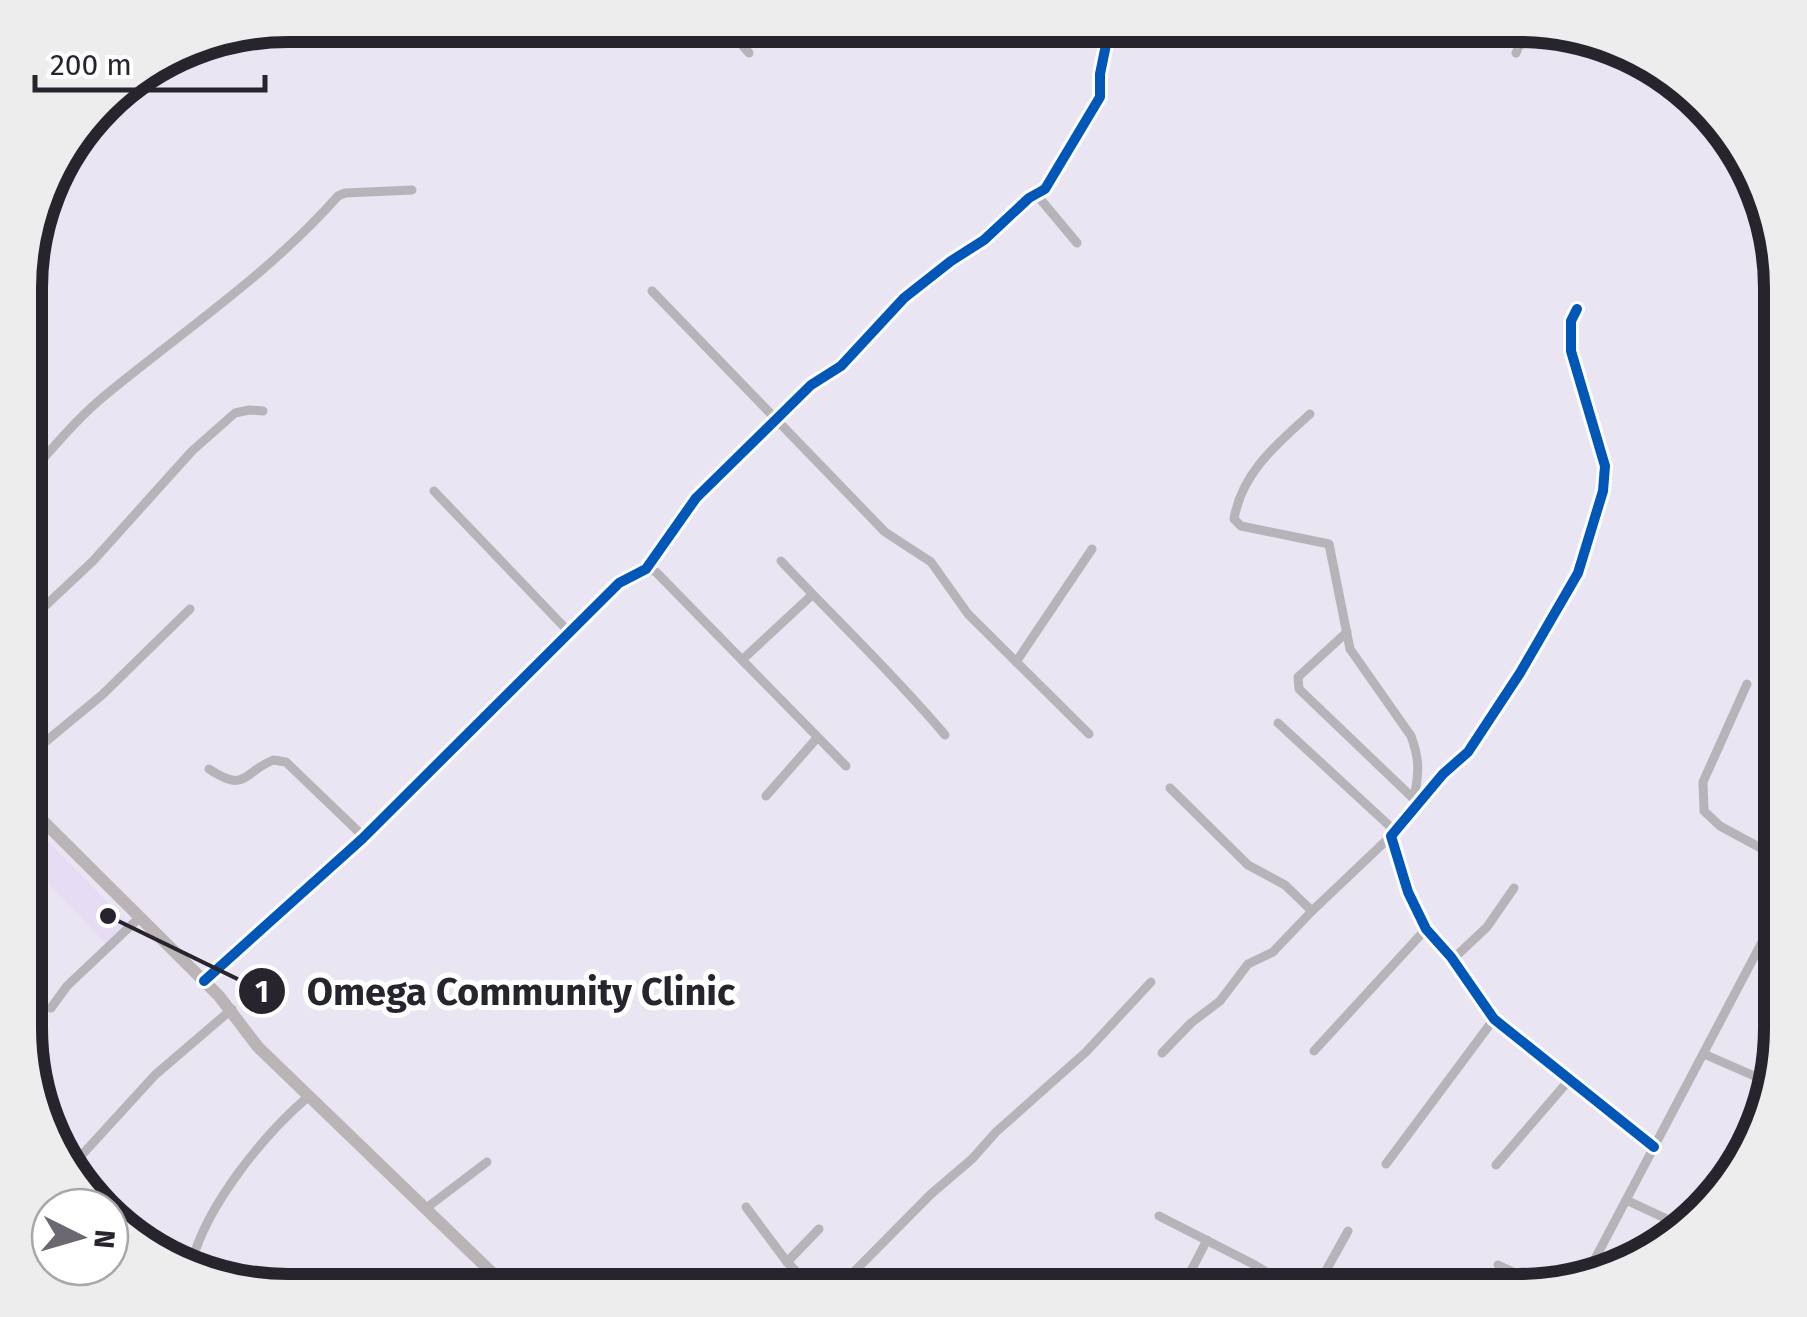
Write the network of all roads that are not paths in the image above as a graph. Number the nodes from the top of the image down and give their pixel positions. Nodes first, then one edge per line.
1 (740, 42) edge
2 (1106, 43) edge
3 (1520, 43) edge
4 (749, 53) dead end
5 (1516, 53) dead end
6 (412, 190) dead end
7 (1036, 194) junction
8 (1076, 243) dead end
9 (652, 291) dead end
10 (1577, 308) dead end
11 (263, 412) dead end
12 (1310, 414) dead end
13 (776, 418) junction
14 (42, 461) edge
15 (434, 492) dead end
16 (1092, 548) dead end
17 (781, 562) dead end
18 (646, 570) junction
19 (812, 595) junction
20 (42, 609) edge
21 (190, 609) dead end
22 (1347, 632) junction
23 (570, 633) junction
24 (742, 660) junction
25 (1016, 662) junction
26 (1747, 684) dead end
27 (1278, 723) dead end
28 (1089, 734) dead end
29 (945, 735) dead end
30 (818, 738) junction
31 (43, 744) edge
32 (846, 766) dead end
33 (209, 769) dead end
34 (1170, 788) dead end
35 (766, 796) dead end
36 (1417, 801) junction
37 (43, 821) edge
38 (1393, 834) junction
39 (364, 837) junction
40 (1764, 849) edge
41 (1514, 888) dead end
42 (1312, 912) junction
43 (140, 917) junction
44 (1426, 929) junction
45 (1764, 940) edge
46 (1452, 960) junction
47 (204, 982) junction
48 (1151, 982) dead end
49 (51, 1008) dead end
50 (232, 1010) junction
51 (1494, 1019) junction
52 (1162, 1052) dead end
53 (1314, 1052) dead end
54 (1704, 1054) junction
55 (1759, 1078) edge
56 (1570, 1079) junction
57 (309, 1096) junction
58 (1654, 1147) junction
59 (79, 1157) edge
60 (488, 1162) dead end
61 (1386, 1164) dead end
62 (1496, 1166) dead end
63 (1626, 1200) junction
64 (746, 1207) dead end
65 (425, 1209) junction
66 (1159, 1216) dead end
67 (1671, 1221) edge
68 (819, 1230) dead end
69 (1348, 1231) dead end
70 (1208, 1240) junction
71 (194, 1255) edge
72 (787, 1262) junction
73 (1593, 1262) edge
74 (1498, 1265) dead end
75 (493, 1274) edge
76 (799, 1274) edge
77 (852, 1274) edge
78 (1190, 1274) edge
79 (1267, 1274) edge
80 (1324, 1274) edge
81 (1517, 1274) edge

1 - 4 street
2 - 7 street
3 - 5 street
6 - 14 street
7 - 8 street
7 - 13 street
9 - 13 street
10 - 36 street
11 - 20 street
12 - 22 street
13 - 18 street
13 - 25 street
15 - 23 street
16 - 25 street
17 - 19 street
18 - 23 street
18 - 24 street
19 - 24 street
19 - 29 street
21 - 31 street
22 - 36 street
22 - 36 street
23 - 39 street
24 - 30 street
25 - 28 street
26 - 40 street
27 - 38 street
30 - 32 street
30 - 35 street
33 - 39 street
34 - 42 street
36 - 38 street
37 - 43 highway
38 - 42 street
38 - 44 street
39 - 47 street
41 - 46 street
42 - 52 street
43 - 47 highway
43 - 49 street
44 - 46 street
44 - 53 street
45 - 54 street
46 - 51 street
47 - 50 highway
48 - 77 street
50 - 57 highway
50 - 59 street
51 - 56 street
51 - 61 street
54 - 55 street
54 - 58 street
56 - 58 street
56 - 62 street
57 - 65 highway
57 - 71 street
58 - 63 street
60 - 65 street
63 - 67 street
63 - 73 street
64 - 72 street
65 - 75 highway
66 - 70 street
68 - 72 street
69 - 80 street
70 - 78 street
70 - 79 street
72 - 76 street
74 - 81 street

